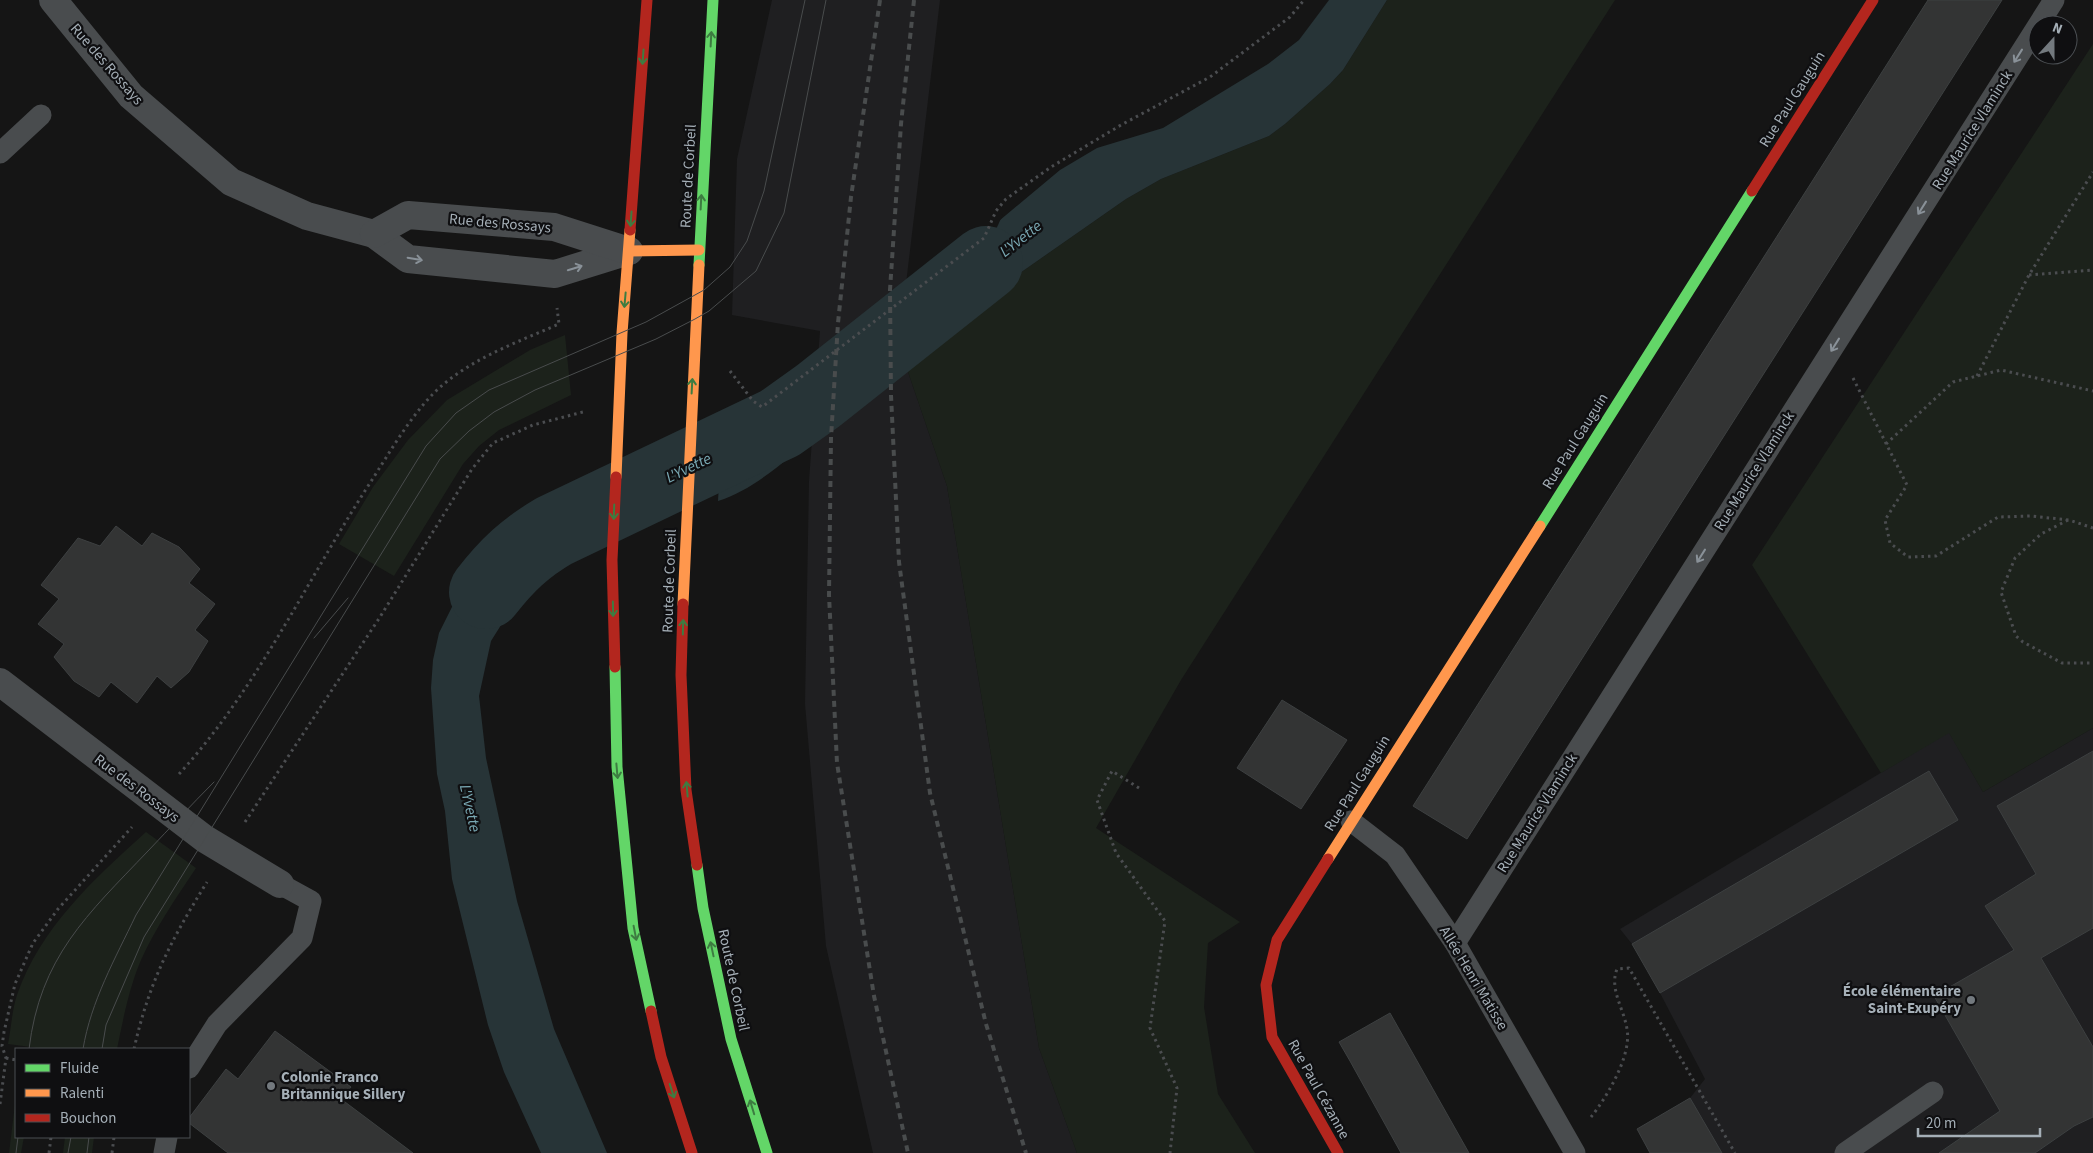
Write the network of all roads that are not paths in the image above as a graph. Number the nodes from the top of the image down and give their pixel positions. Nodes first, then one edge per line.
1 (53, 0) edge
2 (647, 0) edge
3 (713, 0) edge
4 (1872, 0) edge
5 (2054, 0) edge
6 (41, 115) dead end
7 (0, 152) edge
8 (374, 234) junction
9 (698, 250) junction
10 (629, 251) junction
11 (0, 682) edge
12 (1351, 821) junction
13 (280, 884) joint
14 (1302, 898) joint
15 (1455, 943) junction
16 (190, 1066) edge
17 (1933, 1092) dead end
18 (167, 1138) edge
19 (1570, 1145) edge
20 (164, 1153) edge
21 (692, 1153) edge
22 (767, 1153) edge
23 (1338, 1153) edge
24 (1845, 1153) edge

1 - 8 street, Rue des Rossays
2 -> 10 main road
9 -> 3 main road, Route de Corbeil
4 - 12 main road, Rue Paul Gauguin
5 -> 15 lane, Rue Maurice Vlaminck
6 - 7 lane
8 - 10 street, Rue des Rossays
8 -> 10 street, Rue des Rossays
9 - 10 main road
22 -> 9 main road, Route de Corbeil
10 -> 21 main road
11 - 13 street, Rue des Rossays
12 - 14 main road, Rue Paul Gauguin
12 - 15 lane, Allée Henri Matisse
13 - 16 lane
14 - 23 main road, Rue Paul Cézanne
15 - 19 lane, Allée Henri Matisse
17 - 24 lane
18 - 20 lane

